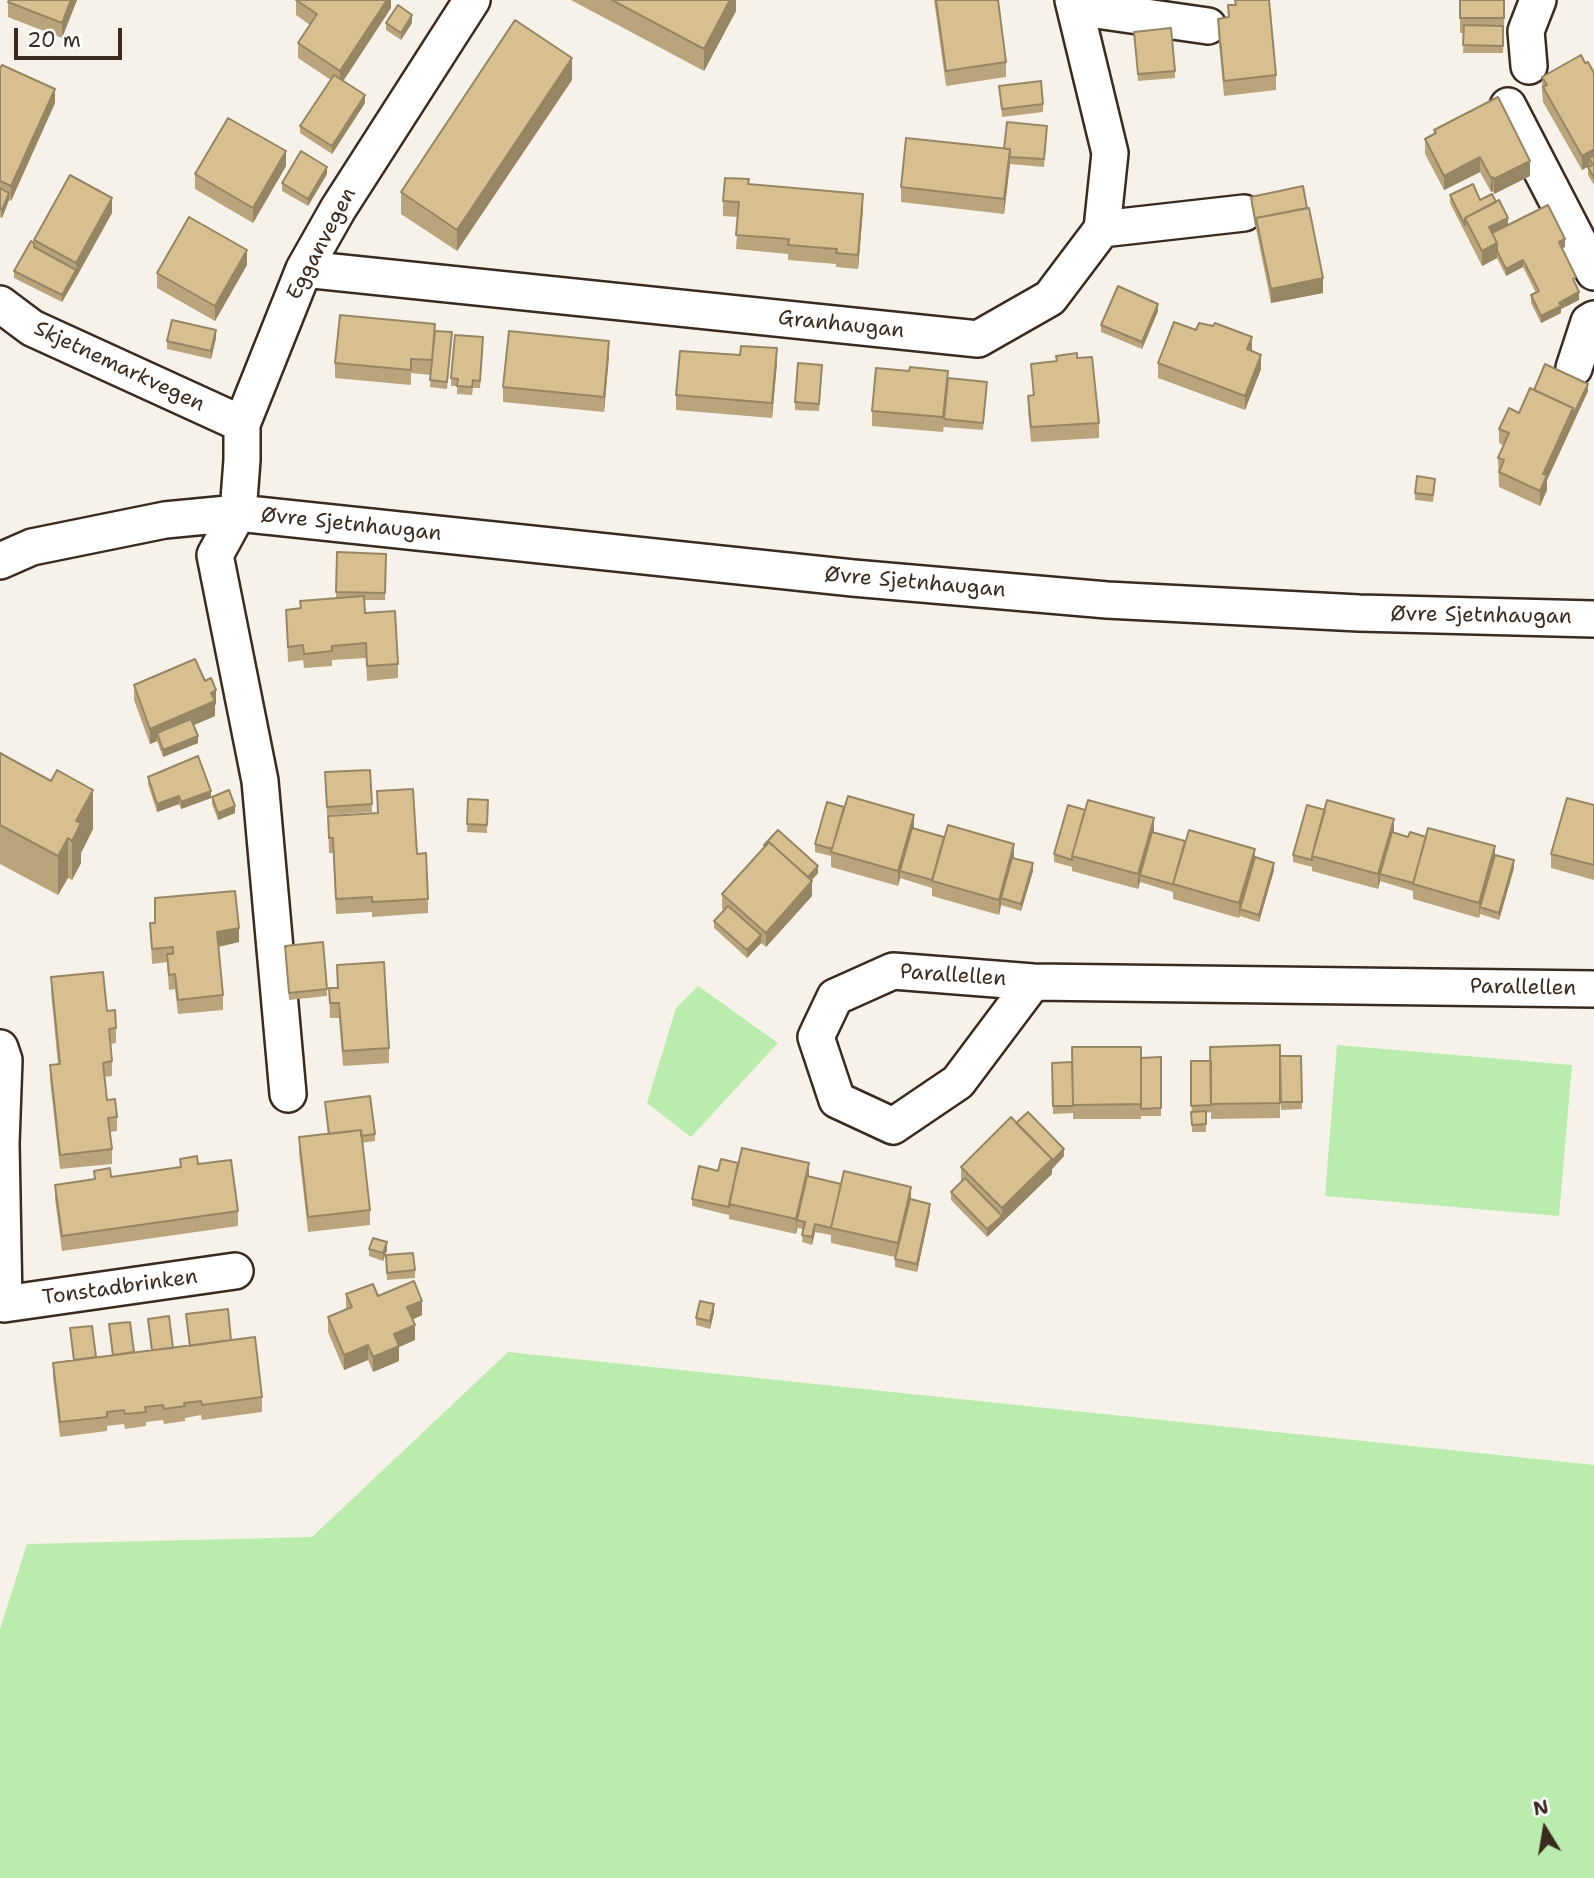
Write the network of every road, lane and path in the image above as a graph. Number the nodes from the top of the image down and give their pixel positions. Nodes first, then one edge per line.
1 (472, 0) edge
2 (1538, 0) edge
3 (1074, 4) edge
4 (1208, 26) dead end
5 (1530, 66) dead end
6 (1508, 106) dead end
7 (1244, 214) dead end
8 (1101, 229) junction
9 (304, 269) junction
10 (1594, 272) edge
11 (0, 303) edge
12 (1594, 319) edge
13 (1574, 368) dead end
14 (242, 424) junction
15 (238, 513) junction
16 (0, 561) edge
17 (1594, 619) edge
18 (1033, 982) junction
19 (1594, 989) edge
20 (0, 1048) edge
21 (288, 1094) dead end
22 (0, 1143) edge
23 (235, 1271) dead end
24 (2, 1305) edge

1 - 9 street, Egganvegen
2 - 5 street
3 - 4 street
3 - 8 street, Granhaugan
6 - 10 street
7 - 8 street
8 - 9 street, Granhaugan
9 - 14 street, Egganvegen
11 - 14 street, Skjetnemarkvegen
12 - 13 street
14 - 15 street, Egganvegen
15 - 16 street, Øvre Sjetnhaugan
15 - 17 street, Øvre Sjetnhaugan
15 - 21 street, Øvre Sjetnhaugan
18 - 18 street, Parallellen
18 - 19 street, Parallellen
20 - 22 street, Tonstadbrinken
22 - 24 street, Tonstadbrinken
23 - 24 street, Tonstadbrinken

